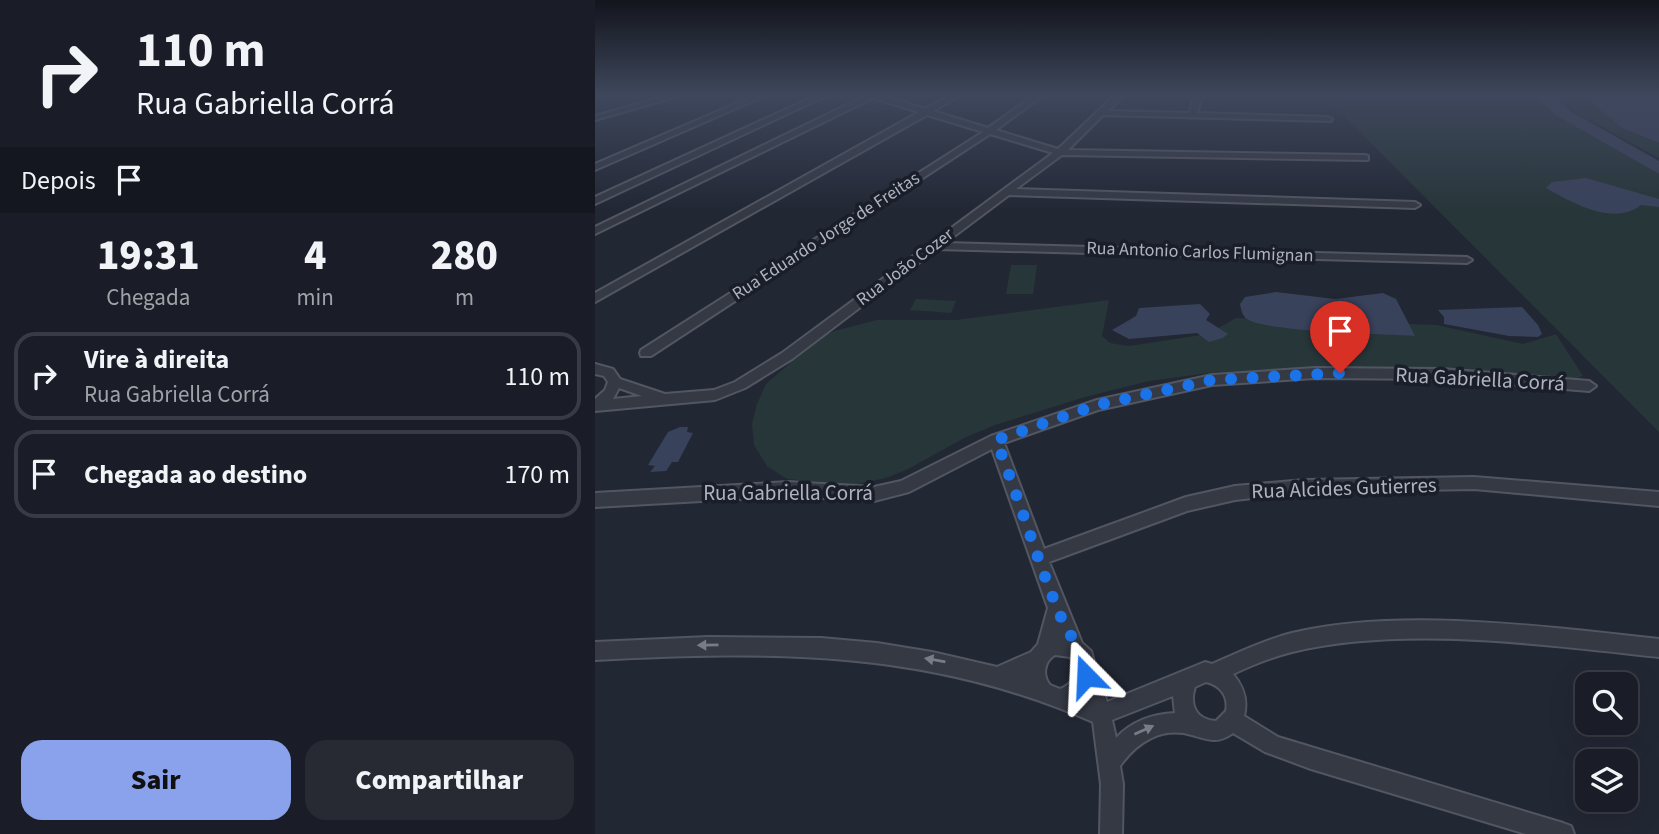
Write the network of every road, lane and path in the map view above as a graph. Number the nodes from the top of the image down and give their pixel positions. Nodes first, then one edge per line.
1 (674, 133) edge
2 (742, 133) edge
3 (795, 133) edge
4 (890, 133) edge
5 (987, 133) edge
6 (996, 133) edge
7 (1081, 133) edge
8 (1060, 152) junction
9 (1365, 158) dead end
10 (595, 167) edge
11 (1006, 192) junction
12 (595, 201) edge
13 (1415, 205) dead end
14 (595, 231) edge
15 (934, 246) junction
16 (1467, 260) dead end
17 (595, 298) edge
18 (646, 353) dead end
19 (601, 370) edge
20 (1589, 386) dead end
21 (668, 399) junction
22 (596, 406) edge
23 (996, 440) junction
24 (1659, 499) edge
25 (595, 500) edge
26 (1039, 558) junction
27 (1057, 608) junction
28 (1075, 648) junction
29 (1659, 648) edge
30 (595, 651) edge
31 (1042, 655) junction
32 (1086, 665) junction
33 (1214, 673) junction
34 (1001, 675) junction
35 (1188, 680) junction
36 (1041, 691) junction
37 (1062, 698) junction
38 (1100, 715) junction
39 (1233, 721) junction
40 (1192, 724) junction
41 (1109, 763) junction
42 (1111, 834) edge
43 (1563, 834) edge

1 - 10 street
2 - 12 street
3 - 14 street
4 - 17 street
5 - 18 street, Rua Eduardo Jorge de Freitas
6 - 8 street
7 - 8 street, Rua João Cozer
8 - 9 street
8 - 11 street, Rua João Cozer
11 - 13 street
11 - 15 street, Rua João Cozer
15 - 16 street, Rua Antonio Carlos Flumignan
15 - 21 street, Rua João Cozer
19 - 21 street, Rua João Cozer
19 - 22 street
20 - 23 street, Rua Gabriella Corrá
21 - 22 street, Rua João Cozer
23 - 25 street, Rua Gabriella Corrá
23 - 26 street
24 - 26 street, Rua Alcides Gutierres
26 - 27 street
27 - 28 street
27 - 31 street
28 - 31 street
28 - 32 street
29 - 33 street
34 -> 30 street
31 - 34 street
31 - 36 street
32 - 37 street
32 - 38 street
33 - 35 street
33 - 39 street
34 - 36 street
35 - 38 street
35 - 40 street
36 - 37 street
37 - 38 street
38 - 41 street
39 - 40 street
39 - 43 street
41 -> 40 street
41 - 42 street

